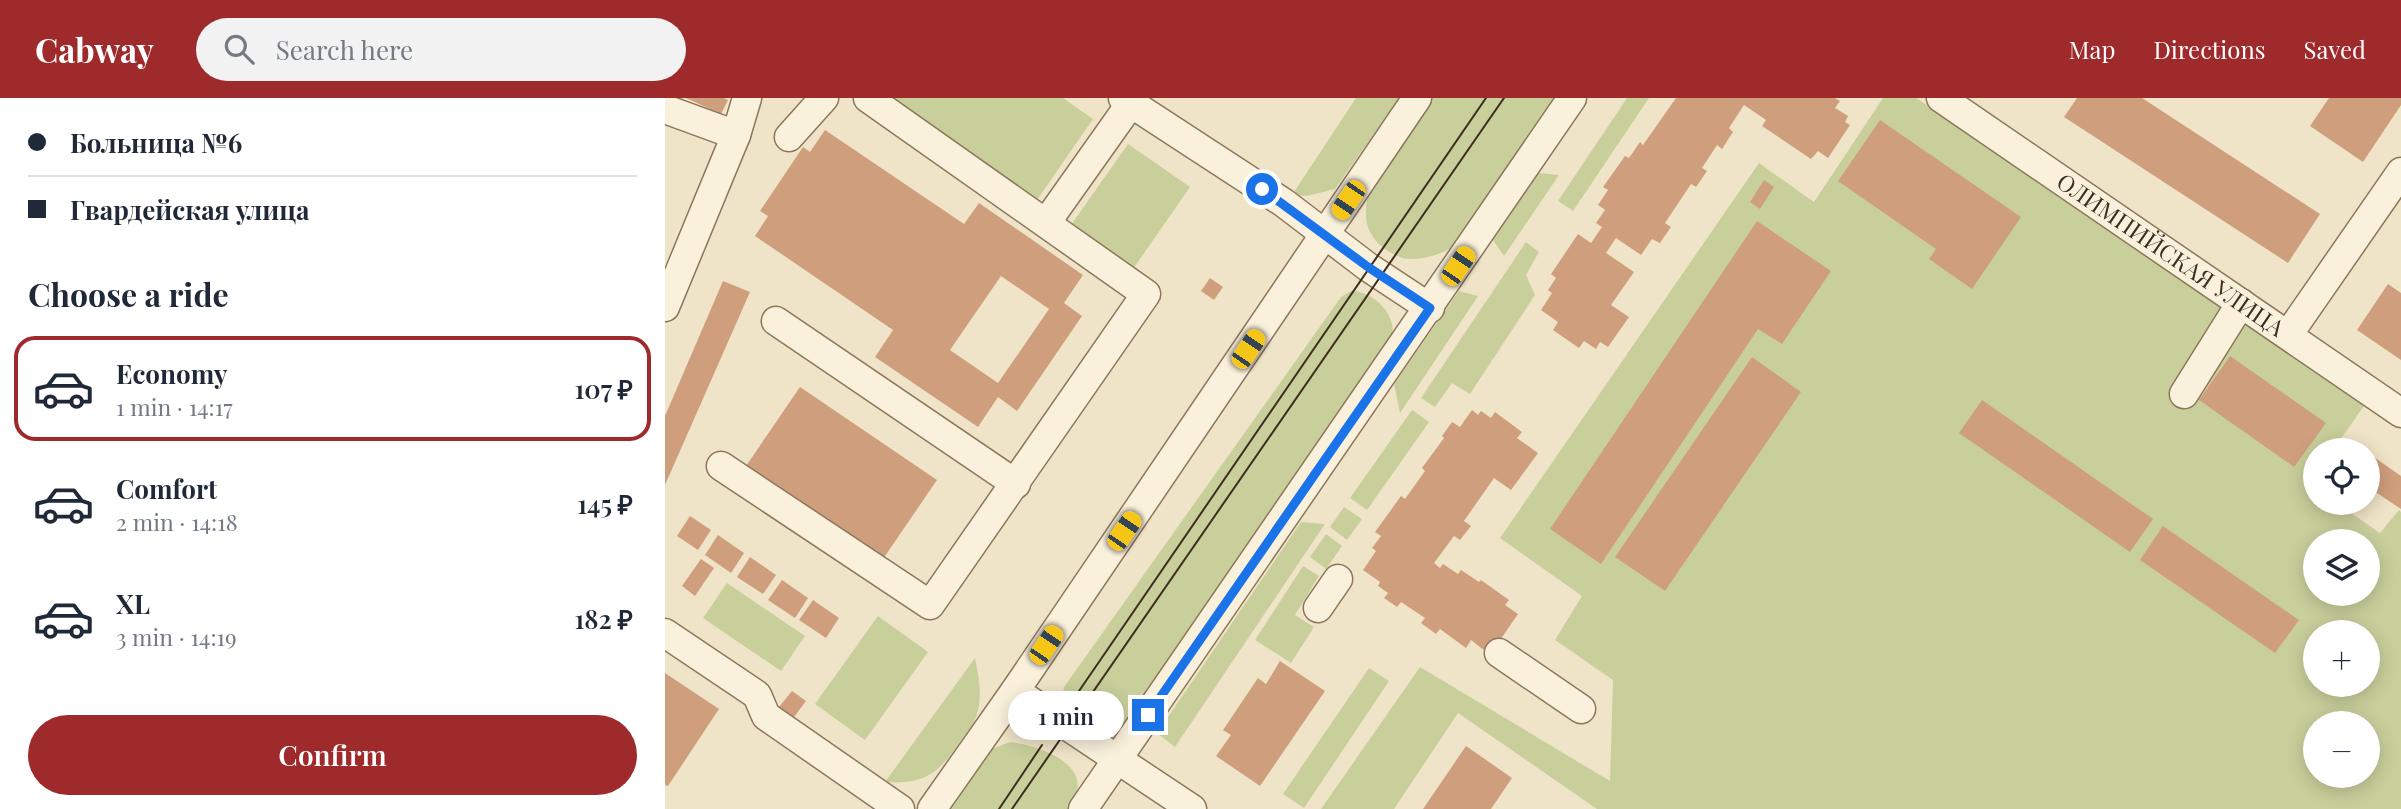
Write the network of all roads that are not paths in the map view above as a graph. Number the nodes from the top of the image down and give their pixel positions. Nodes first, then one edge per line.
1 (747, 98) edge
2 (824, 98) edge
3 (868, 98) edge
4 (1417, 98) edge
5 (1572, 98) edge
6 (1941, 98) edge
7 (1127, 101) edge
8 (665, 108) edge
9 (736, 135) junction
10 (789, 137) dead end
11 (2401, 172) edge
12 (1046, 223) junction
13 (1325, 235) junction
14 (2241, 303) junction
15 (665, 307) edge
16 (1430, 308) junction
17 (776, 321) dead end
18 (2288, 335) junction
19 (2184, 394) dead end
20 (2401, 413) edge
21 (721, 466) dead end
22 (1016, 484) junction
23 (1338, 579) dead end
24 (1318, 608) dead end
25 (665, 633) edge
26 (1499, 653) dead end
27 (1015, 691) junction
28 (1581, 709) dead end
29 (1117, 760) junction
30 (900, 809) edge
31 (932, 809) edge
32 (1083, 809) edge
33 (1192, 809) edge

1 - 9 street
2 - 10 street
3 - 12 street
4 - 13 street
5 - 16 street
6 - 14 street, ОЛИМПИЙСКАЯ УЛИЦА
7 - 12 street
7 - 13 street
8 - 9 street
9 - 15 street
11 - 18 street
12 - 22 street
13 - 16 street
13 - 27 street
14 - 18 street, ОЛИМПИЙСКАЯ УЛИЦА
14 - 19 street
16 - 29 street
17 - 22 street
18 - 20 street, ОЛИМПИЙСКАЯ УЛИЦА
21 - 22 street
23 - 24 street
25 - 30 street
26 - 28 street
27 - 29 street
27 - 31 street
29 - 32 street
29 - 33 street

